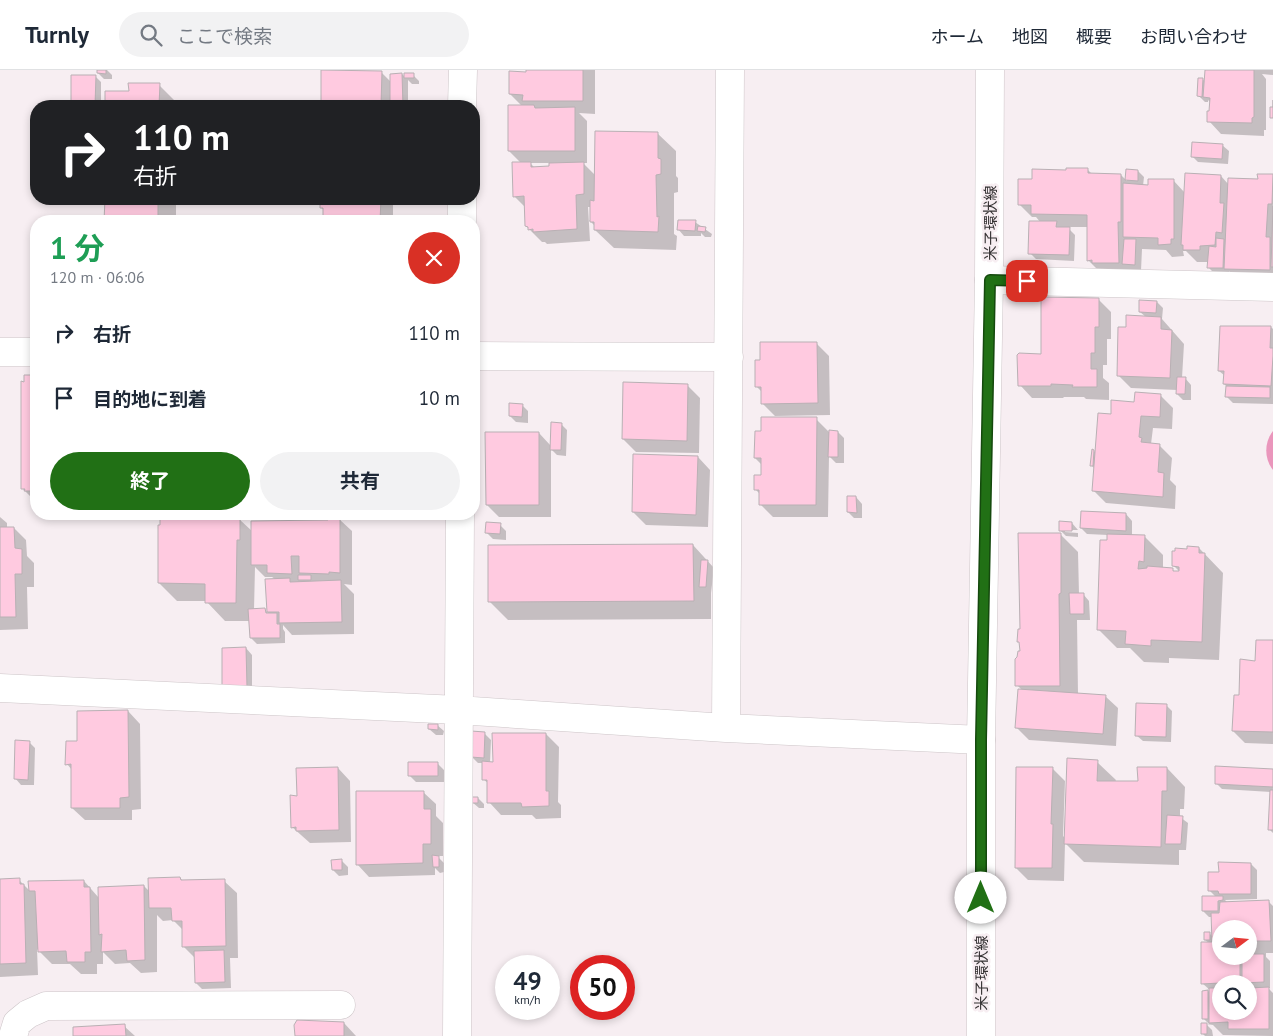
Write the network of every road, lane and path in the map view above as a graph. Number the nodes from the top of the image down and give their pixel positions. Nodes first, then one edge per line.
1 (463, 70) edge
2 (730, 70) edge
3 (990, 70) edge
4 (462, 100) edge
5 (990, 280) junction
6 (1273, 287) edge
7 (0, 352) edge
8 (30, 352) edge
9 (480, 356) edge
10 (729, 356) junction
11 (460, 520) edge
12 (0, 688) edge
13 (458, 710) junction
14 (726, 728) junction
15 (981, 740) junction
16 (341, 1005) dead end
17 (13, 1036) edge
18 (457, 1036) edge
19 (982, 1036) edge

1 - 4 street
2 - 10 street
3 - 5 street, 米子環状線
5 - 6 street
5 - 15 street, 米子環状線
7 - 8 street
9 - 10 street
10 - 14 street
11 - 13 street
12 - 13 street
13 - 14 street
13 - 18 street
14 - 15 street
15 - 19 street, 米子環状線
16 - 17 street

